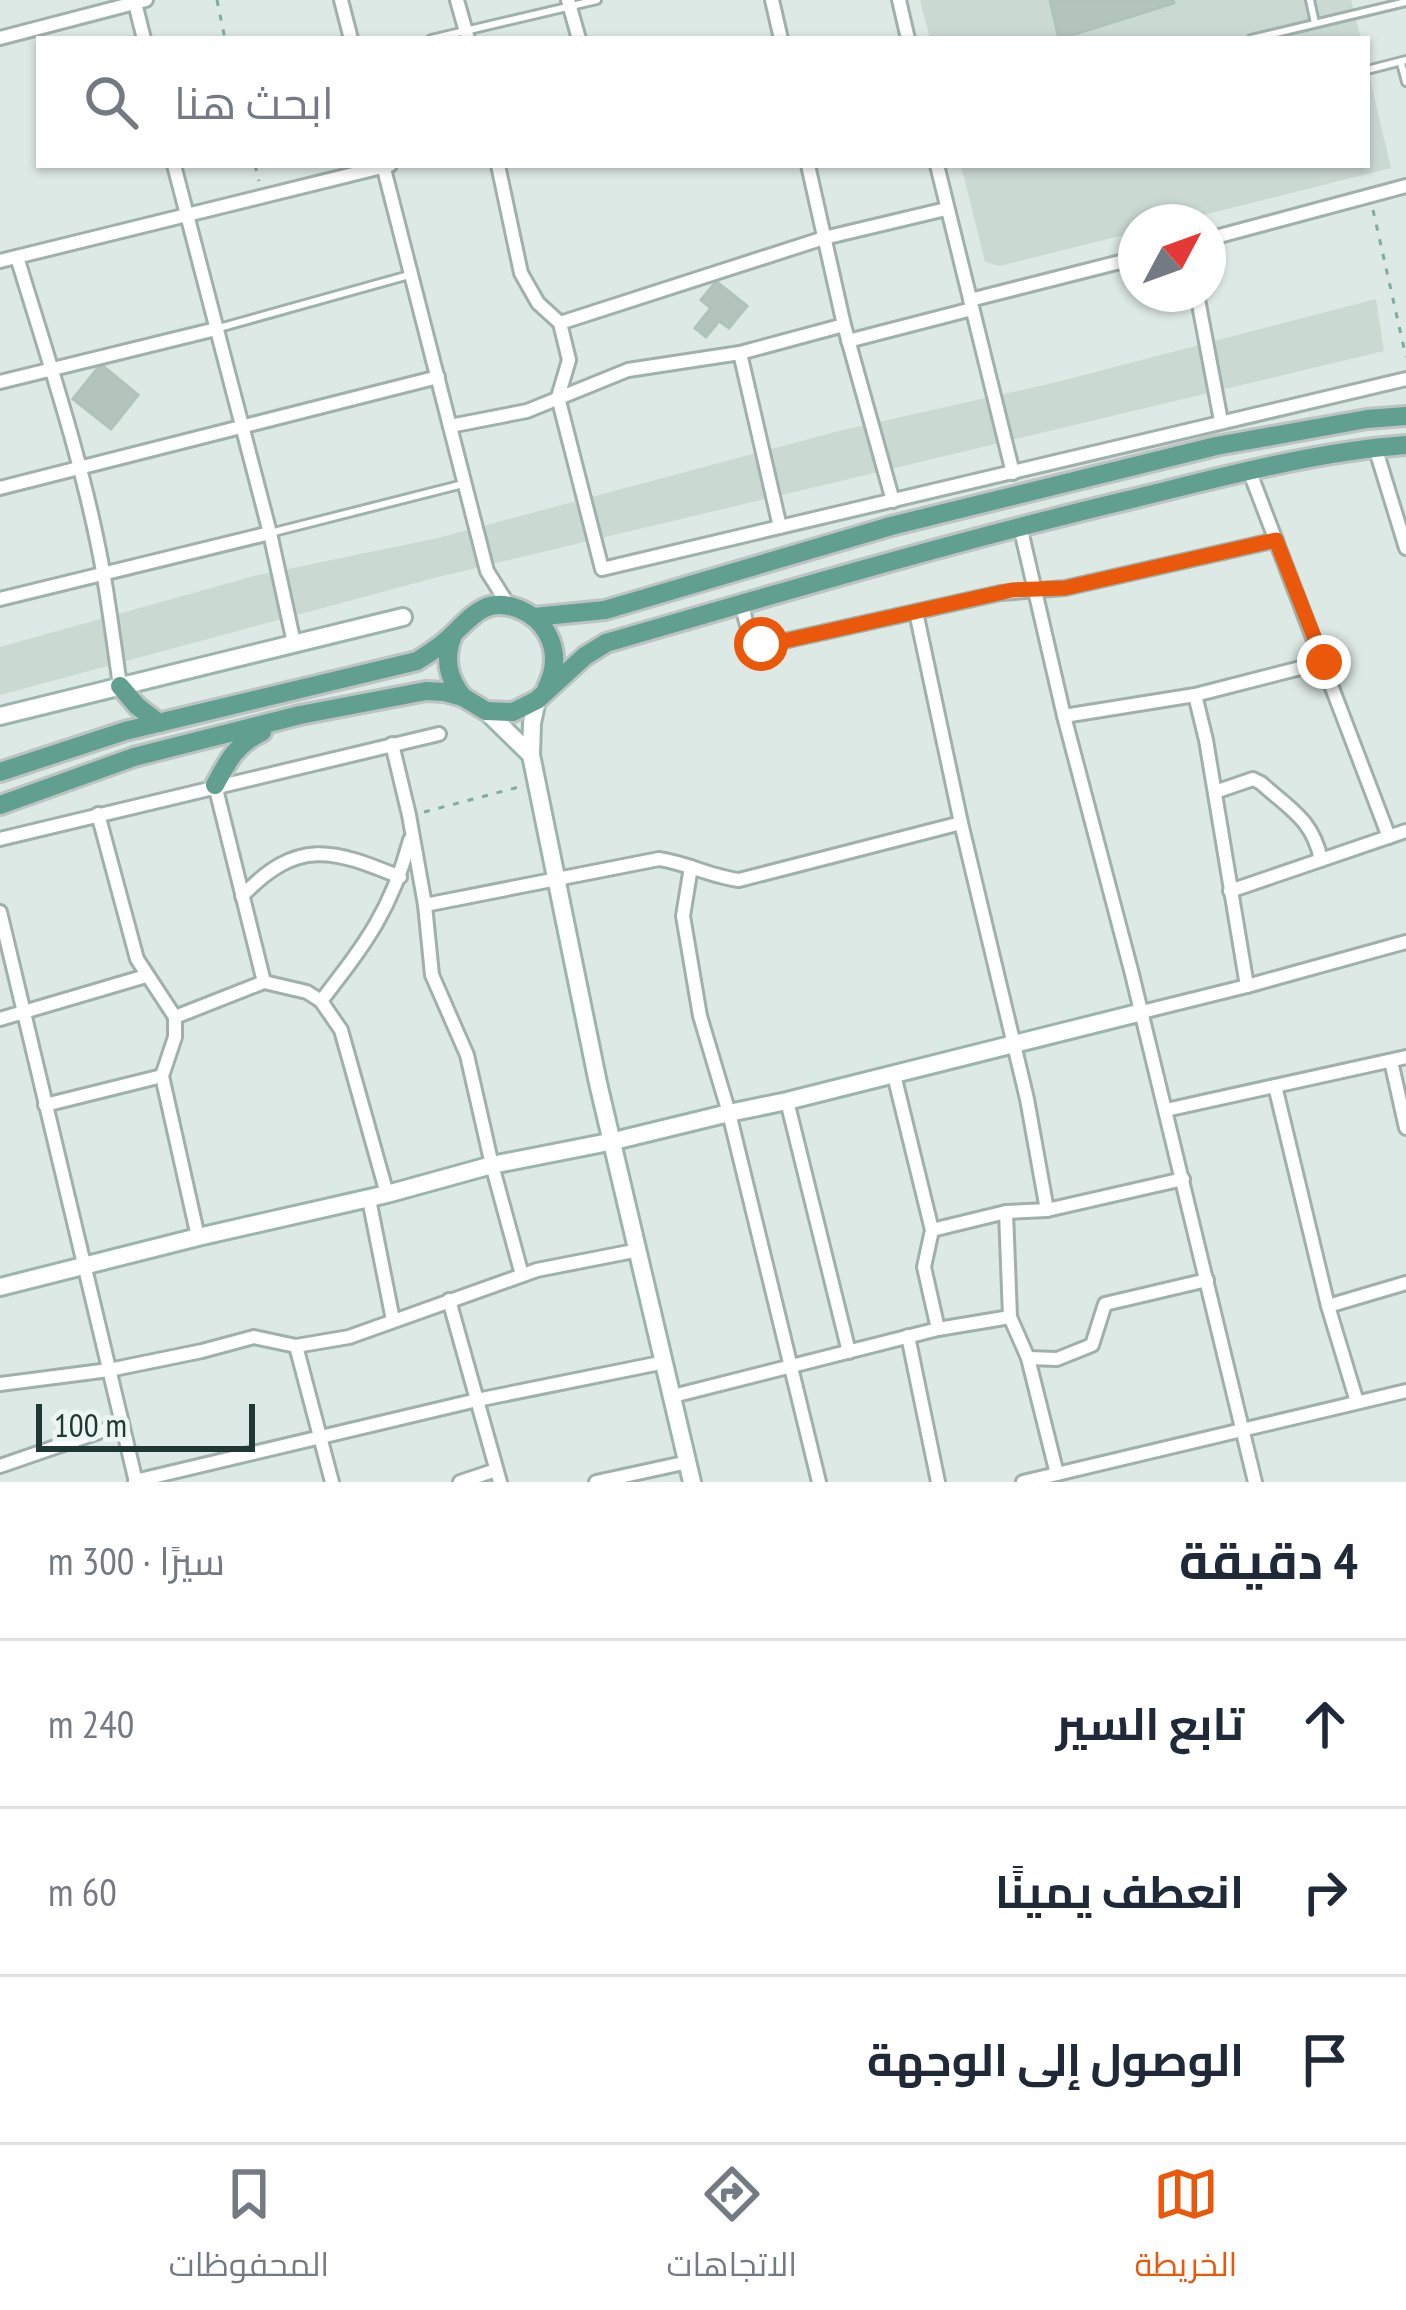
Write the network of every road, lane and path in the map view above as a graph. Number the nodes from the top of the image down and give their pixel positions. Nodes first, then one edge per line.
1 (86, 0) edge
2 (217, 0) edge
3 (341, 0) edge
4 (457, 0) edge
5 (597, 0) edge
6 (772, 0) edge
7 (899, 0) edge
8 (1310, 0) edge
9 (141, 1) edge
10 (1406, 2) edge
11 (569, 3) edge
12 (1384, 4) edge
13 (90, 16) junction
14 (1315, 23) junction
15 (467, 35) edge
16 (144, 36) edge
17 (224, 36) edge
18 (350, 36) edge
19 (578, 36) edge
20 (780, 36) edge
21 (906, 36) edge
22 (1263, 36) edge
23 (0, 38) edge
24 (1404, 61) edge
25 (1370, 69) edge
26 (1406, 82) edge
27 (175, 168) edge
28 (256, 168) edge
29 (378, 168) edge
30 (386, 168) edge
31 (499, 168) edge
32 (809, 168) edge
33 (938, 168) edge
34 (1406, 186) edge
35 (1370, 196) junction
36 (262, 197) junction
37 (946, 209) junction
38 (186, 215) junction
39 (1226, 234) edge
40 (824, 238) junction
41 (16, 257) junction
42 (0, 261) edge
43 (1118, 263) edge
44 (409, 275) junction
45 (971, 304) junction
46 (1200, 312) edge
47 (560, 322) junction
48 (844, 325) junction
49 (216, 329) junction
50 (848, 341) junction
51 (740, 353) junction
52 (1406, 357) edge
53 (52, 370) junction
54 (437, 377) junction
55 (1406, 380) edge
56 (0, 382) edge
57 (558, 397) junction
58 (1406, 416) edge
59 (1221, 421) junction
60 (450, 426) junction
61 (241, 427) junction
62 (1406, 445) edge
63 (1375, 448) junction
64 (79, 469) junction
65 (1249, 470) junction
66 (1013, 473) junction
67 (463, 484) junction
68 (0, 488) edge
69 (893, 501) junction
70 (780, 526) junction
71 (1020, 526) junction
72 (270, 533) junction
73 (1276, 540) junction
74 (1406, 548) edge
75 (488, 571) junction
76 (103, 574) junction
77 (1036, 590) junction
78 (0, 598) edge
79 (742, 604) junction
80 (509, 606) junction
81 (482, 609) junction
82 (916, 612) junction
83 (403, 617) dead end
84 (534, 617) junction
85 (453, 635) junction
86 (295, 643) junction
87 (1324, 662) junction
88 (120, 686) junction
89 (541, 695) junction
90 (1195, 695) junction
91 (463, 698) junction
92 (486, 711) junction
93 (301, 715) junction
94 (0, 716) edge
95 (1064, 716) junction
96 (159, 723) junction
97 (440, 734) dead end
98 (392, 744) junction
99 (531, 755) junction
100 (0, 772) edge
101 (538, 783) junction
102 (215, 785) junction
103 (1214, 792) junction
104 (0, 805) edge
105 (98, 814) junction
106 (409, 815) junction
107 (961, 824) junction
108 (1406, 831) edge
109 (412, 833) junction
110 (1389, 837) junction
111 (0, 839) edge
112 (1321, 860) junction
113 (691, 867) junction
114 (400, 878) junction
115 (558, 880) junction
116 (1230, 891) junction
117 (242, 896) junction
118 (425, 904) junction
119 (0, 913) edge
120 (1406, 942) edge
121 (146, 976) junction
122 (264, 982) junction
123 (1247, 986) junction
124 (321, 1001) junction
125 (23, 1012) junction
126 (1142, 1012) junction
127 (175, 1017) junction
128 (0, 1019) edge
129 (1012, 1044) junction
130 (1406, 1058) edge
131 (1390, 1061) junction
132 (894, 1075) junction
133 (162, 1076) junction
134 (1275, 1086) junction
135 (787, 1101) junction
136 (45, 1105) junction
137 (1166, 1110) junction
138 (729, 1112) junction
139 (1406, 1128) edge
140 (614, 1141) junction
141 (492, 1166) junction
142 (1183, 1179) junction
143 (378, 1197) junction
144 (1047, 1210) junction
145 (1006, 1212) junction
146 (932, 1230) junction
147 (198, 1238) junction
148 (638, 1250) junction
149 (85, 1267) junction
150 (522, 1275) junction
151 (1208, 1280) junction
152 (1406, 1283) edge
153 (0, 1287) edge
154 (449, 1300) junction
155 (1328, 1306) junction
156 (1010, 1317) junction
157 (393, 1320) junction
158 (938, 1329) junction
159 (908, 1336) junction
160 (296, 1346) junction
161 (849, 1352) junction
162 (1028, 1358) junction
163 (665, 1362) junction
164 (789, 1367) junction
165 (109, 1370) junction
166 (0, 1384) edge
167 (1406, 1391) edge
168 (673, 1396) junction
169 (477, 1400) junction
170 (1357, 1402) junction
171 (122, 1424) junction
172 (1244, 1429) junction
173 (319, 1438) junction
174 (688, 1462) junction
175 (0, 1466) edge
176 (1058, 1474) junction
177 (498, 1476) edge
178 (135, 1482) edge
179 (332, 1482) edge
180 (460, 1482) edge
181 (596, 1482) edge
182 (692, 1482) edge
183 (819, 1482) edge
184 (938, 1482) edge
185 (1026, 1482) edge
186 (1255, 1482) edge

1 - 13 street
2 - 17 path
3 - 18 street
4 - 15 street
5 - 11 lane
6 - 20 street
7 - 21 street
8 - 14 lane
9 - 13 street
9 - 16 street
10 - 12 lane
11 - 15 lane
11 - 19 street
12 - 14 lane
13 - 23 street
14 - 22 lane
24 - 25 lane
24 - 26 lane
27 - 38 street
28 - 36 path
29 - 36 street
30 - 44 street
31 - 47 street
32 - 40 street
33 - 37 street
34 - 35 street
35 - 39 street
35 - 52 path
36 - 38 street
37 - 40 street
37 - 45 street
38 - 41 street
38 - 49 street
40 - 47 street
40 - 48 street
41 - 42 street
41 - 53 street
43 - 45 street
44 - 49 lane
44 - 54 street
45 - 50 street
45 - 66 street
46 - 59 street
47 - 57 street
48 - 50 street
48 - 51 street
49 - 53 street
49 - 61 street
50 - 69 street
51 - 57 street
51 - 70 street
53 - 56 street
53 - 64 street
54 - 60 street
54 - 61 street
55 - 59 street
57 - 60 street
57 - 70 street
58 - 84 main road
59 - 66 street
60 - 67 street
61 - 64 street
61 - 72 street
62 - 63 main road
63 - 65 main road
63 - 74 street
64 - 68 street
64 - 76 street
65 - 71 main road
65 - 73 street
66 - 69 street
67 - 72 lane
67 - 75 street
69 - 70 street
71 - 77 street
71 - 79 main road
72 - 76 street
72 - 86 street
73 - 77 street
73 - 87 street
75 - 80 street
75 - 81 street
76 - 78 street
76 - 88 street
77 - 82 street
77 - 95 street
79 - 82 street
79 - 89 main road
80 - 81 main road
80 - 84 main road
81 - 85 main road
82 - 107 street
83 - 86 street
84 - 89 main road
85 - 91 main road
85 - 96 main road
86 - 88 street
87 - 90 street
87 - 110 street
88 - 94 street
88 - 96 main road
89 - 92 main road
89 - 99 street
90 - 95 street
90 - 103 street
91 - 92 main road
91 - 93 main road
92 - 99 street
93 - 102 main road
93 - 104 main road
95 - 126 street
96 - 100 main road
97 - 98 street
98 - 102 street
98 - 106 street
99 - 101 street
101 - 106 path
101 - 115 street
102 - 105 street
102 - 117 street
103 - 112 street
103 - 116 street
105 - 111 street
105 - 121 street
106 - 109 street
107 - 113 street
107 - 129 street
108 - 110 street
109 - 114 street
109 - 118 street
110 - 112 street
112 - 116 street
113 - 115 street
113 - 138 street
114 - 117 street
114 - 124 street
115 - 118 street
115 - 140 street
116 - 123 street
117 - 122 street
118 - 141 street
119 - 125 street
120 - 123 street
121 - 125 street
121 - 127 street
122 - 124 street
122 - 127 street
123 - 126 street
124 - 143 street
125 - 128 street
125 - 136 street
126 - 129 street
126 - 137 street
127 - 133 street
129 - 132 street
129 - 144 street
130 - 131 street
131 - 134 street
131 - 139 street
132 - 135 street
132 - 146 street
133 - 136 street
133 - 147 street
134 - 137 street
134 - 155 street
135 - 138 street
135 - 161 street
136 - 149 street
137 - 142 street
138 - 140 street
138 - 164 street
140 - 141 street
140 - 148 street
141 - 143 street
141 - 150 street
142 - 144 street
142 - 151 street
143 - 147 street
143 - 157 street
144 - 145 street
145 - 146 street
145 - 156 street
146 - 158 street
147 - 149 street
148 - 150 street
148 - 163 street
149 - 153 street
149 - 165 street
150 - 154 street
151 - 162 street
151 - 172 street
152 - 155 street
154 - 157 street
154 - 169 street
155 - 170 street
156 - 158 street
156 - 162 street
157 - 160 street
158 - 159 street
159 - 161 street
159 - 184 street
160 - 165 street
160 - 173 street
161 - 164 street
162 - 176 street
163 - 168 street
163 - 169 street
164 - 168 street
164 - 183 street
165 - 166 street
165 - 171 street
167 - 170 street
168 - 174 street
169 - 173 street
169 - 177 street
170 - 172 street
171 - 175 street
171 - 178 street
172 - 176 street
172 - 186 street
173 - 178 street
173 - 179 street
174 - 181 street
174 - 182 street
176 - 185 street
177 - 180 street

